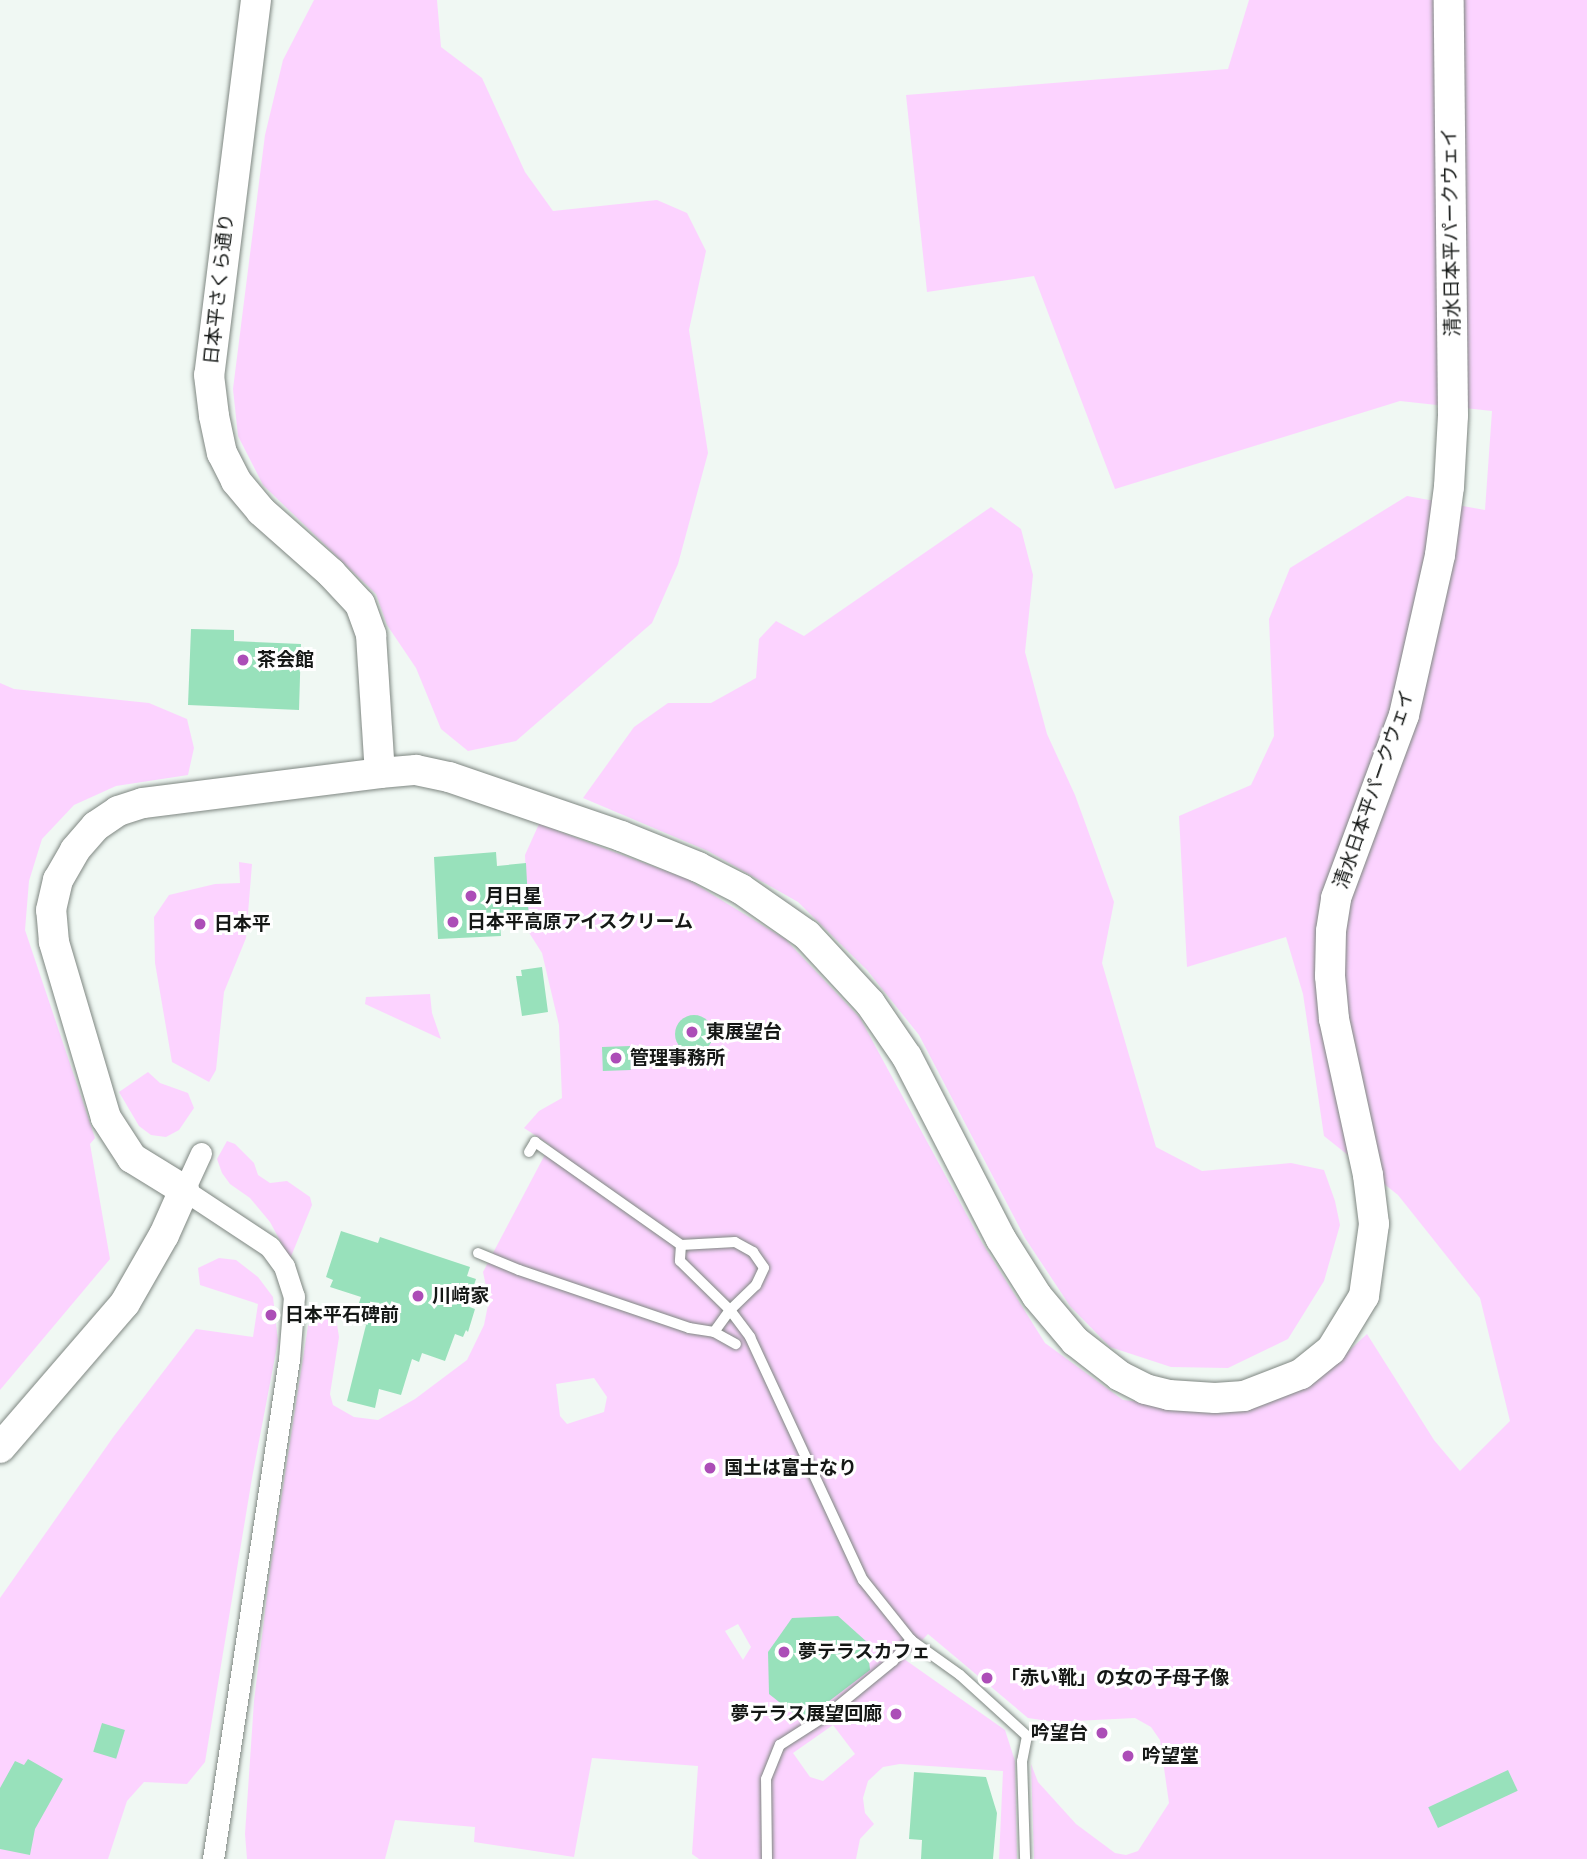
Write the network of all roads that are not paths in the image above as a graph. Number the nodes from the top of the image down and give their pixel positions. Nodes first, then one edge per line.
1 (256, 0) edge
2 (1449, 0) edge
3 (380, 773) junction
4 (529, 1152) dead end
5 (201, 1153) dead end
6 (184, 1190) junction
7 (681, 1245) junction
8 (478, 1253) dead end
9 (730, 1310) junction
10 (714, 1332) junction
11 (736, 1344) dead end
12 (0, 1448) edge
13 (911, 1640) junction
14 (213, 1859) edge
15 (767, 1859) edge
16 (1025, 1859) edge

1 - 3 street, 日本平さくら通り
2 - 3 street, 清水日本平パークウェイ
3 - 6 street, 清水日本平パークウェイ
4 - 7 lane
5 - 6 street
6 - 12 street
6 - 14 street
7 - 9 lane
7 - 9 lane
8 - 10 lane
9 - 10 lane
9 - 13 lane
10 - 11 lane
13 - 15 lane
13 - 16 lane

